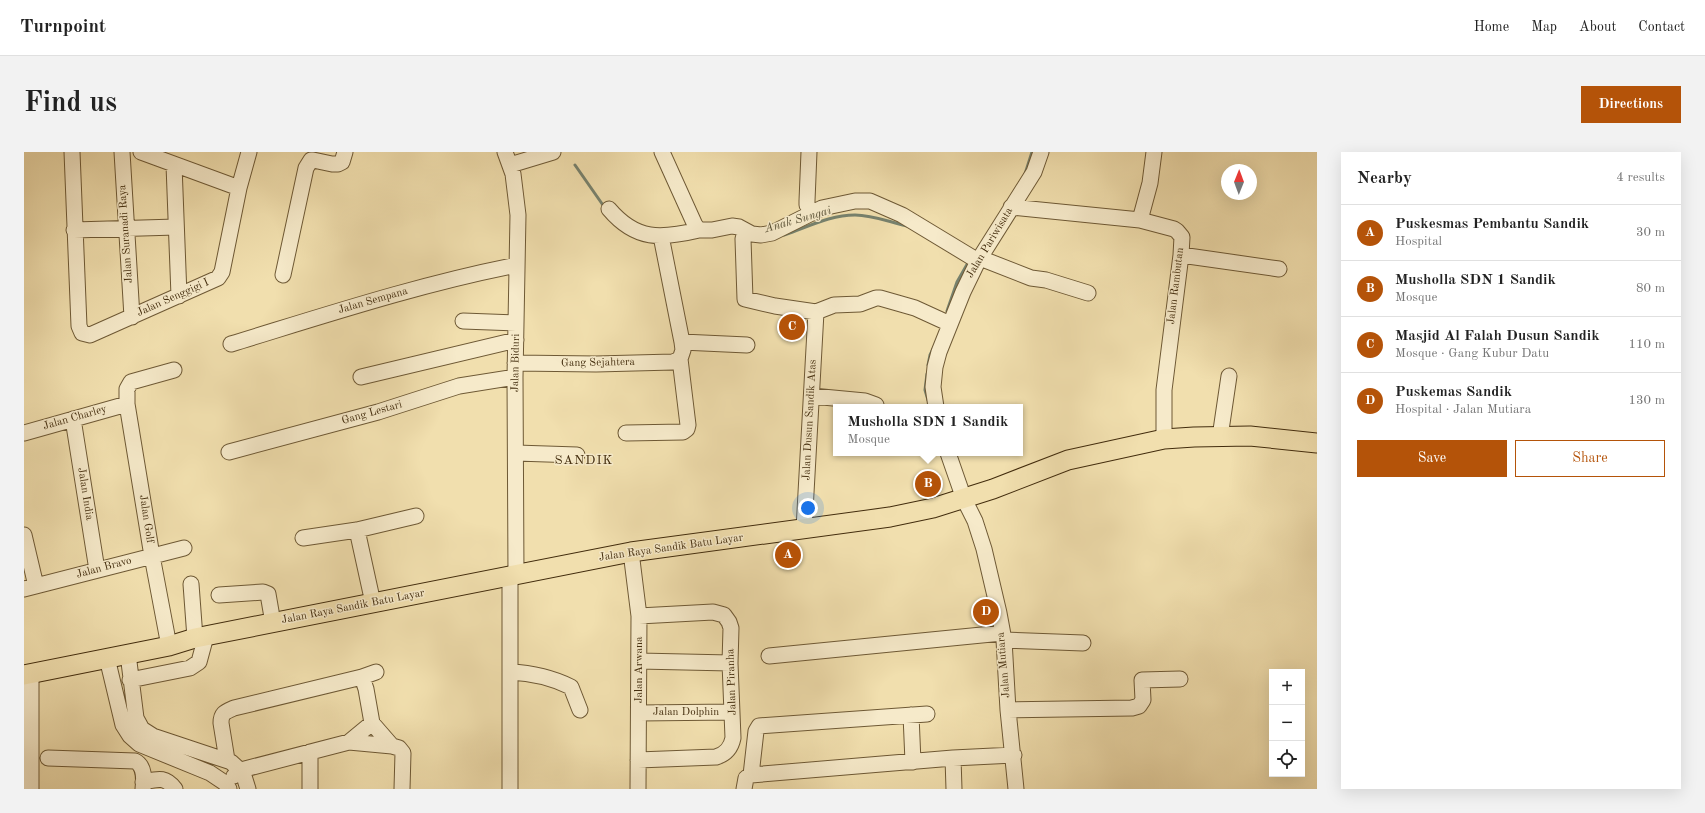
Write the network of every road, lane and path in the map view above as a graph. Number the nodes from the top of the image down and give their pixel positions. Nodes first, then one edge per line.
1 (72, 152) edge
2 (122, 152) edge
3 (141, 152) edge
4 (249, 152) edge
5 (346, 152) edge
6 (552, 152) edge
7 (662, 152) edge
8 (809, 152) edge
9 (1041, 152) edge
10 (1154, 152) edge
11 (508, 159) edge
12 (174, 164) junction
13 (239, 188) junction
14 (1011, 207) junction
15 (609, 209) dead end
16 (814, 213) junction
17 (1140, 220) junction
18 (176, 227) junction
19 (125, 228) junction
20 (74, 230) junction
21 (699, 230) junction
22 (744, 235) junction
23 (661, 237) junction
24 (1181, 255) junction
25 (974, 258) junction
26 (517, 265) junction
27 (1279, 269) dead end
28 (283, 275) dead end
29 (1088, 293) dead end
30 (180, 296) junction
31 (816, 312) junction
32 (132, 317) junction
33 (463, 321) dead end
34 (946, 322) junction
35 (516, 323) junction
36 (516, 340) junction
37 (682, 342) junction
38 (232, 344) dead end
39 (747, 345) dead end
40 (680, 359) junction
41 (174, 370) dead end
42 (515, 370) junction
43 (1229, 376) dead end
44 (361, 377) dead end
45 (812, 396) junction
46 (127, 398) junction
47 (873, 404) edge
48 (936, 404) edge
49 (73, 419) junction
50 (24, 433) edge
51 (626, 433) dead end
52 (1220, 436) junction
53 (1164, 440) junction
54 (1317, 443) edge
55 (229, 452) dead end
56 (516, 453) junction
57 (577, 455) dead end
58 (949, 456) edge
59 (964, 499) junction
60 (416, 516) dead end
61 (804, 529) junction
62 (357, 530) junction
63 (24, 536) edge
64 (303, 538) dead end
65 (184, 548) dead end
66 (631, 552) junction
67 (152, 556) junction
68 (97, 570) junction
69 (513, 576) junction
70 (191, 584) dead end
71 (30, 587) edge
72 (219, 596) dead end
73 (373, 603) junction
74 (639, 616) junction
75 (273, 623) junction
76 (1003, 636) junction
77 (201, 637) junction
78 (1082, 643) dead end
79 (169, 646) junction
80 (128, 654) junction
81 (769, 656) dead end
82 (107, 658) junction
83 (639, 661) junction
84 (730, 663) junction
85 (510, 672) junction
86 (28, 674) edge
87 (1180, 679) dead end
88 (130, 680) junction
89 (580, 710) dead end
90 (1008, 710) junction
91 (639, 712) junction
92 (732, 712) junction
93 (927, 714) dead end
94 (912, 715) junction
95 (372, 724) junction
96 (142, 738) junction
97 (349, 742) junction
98 (392, 746) junction
99 (310, 752) junction
100 (1014, 755) junction
101 (48, 758) dead end
102 (953, 758) junction
103 (227, 760) junction
104 (638, 760) junction
105 (913, 762) junction
106 (241, 770) junction
107 (751, 775) junction
108 (143, 785) edge
109 (227, 786) edge
110 (31, 789) edge
111 (175, 789) edge
112 (248, 789) edge
113 (310, 789) edge
114 (402, 789) edge
115 (510, 789) edge
116 (638, 789) edge
117 (744, 789) edge
118 (954, 789) edge
119 (1016, 789) edge

1 - 20 street
2 - 19 street, Jalan Suranadi Raya
3 - 12 street
4 - 13 street, Jalan Senggigi I
5 - 28 street
6 - 11 street
7 - 21 street
8 - 16 street
9 - 14 street, Jalan Pariwisata
10 - 17 street
11 - 26 street, Jalan Biduri
12 - 13 street
12 - 18 street
13 - 30 street, Jalan Senggigi I
14 - 17 street, Jalan Rambutan
14 - 25 street, Jalan Pariwisata
15 - 23 street
16 - 22 street
16 - 25 street
17 - 24 street, Jalan Rambutan
18 - 19 street
18 - 30 street
19 - 20 street
19 - 32 street, Jalan Suranadi Raya
20 - 32 street, Jalan Senggigi I
21 - 22 street
21 - 23 street
22 - 31 street
23 - 37 street
24 - 27 street
24 - 53 street, Jalan Rambutan
25 - 29 street
25 - 34 street, Jalan Pariwisata
26 - 35 street, Jalan Biduri
26 - 38 street, Jalan Sempana
30 - 32 street, Jalan Senggigi I
31 - 34 street
31 - 45 street, Jalan Dusun Sandik Atas
33 - 35 street
34 - 48 street, Jalan Pariwisata
35 - 36 street, Jalan Biduri
36 - 42 street, Jalan Biduri
36 - 44 street
37 - 39 street
37 - 40 street
40 - 42 street, Gang Sejahtera
40 - 51 street
41 - 46 street
42 - 55 street, Gang Lestari
42 - 56 street, Jalan Biduri
43 - 52 street
45 - 47 street
45 - 61 street, Jalan Dusun Sandik Atas
46 - 49 street, Jalan Charley
46 - 67 street, Jalan Golf
49 - 50 street, Jalan Charley
49 - 68 street, Jalan India
52 - 53 main road, Jalan Raya Sandik Batu Layar
52 - 54 main road, Jalan Raya Sandik Batu Layar
53 - 59 main road, Jalan Raya Sandik Batu Layar
56 - 57 street
56 - 69 street, Jalan Biduri
58 - 59 street
59 - 61 main road, Jalan Raya Sandik Batu Layar
59 - 76 street, Jalan Mutiara
60 - 62 street
61 - 66 main road, Jalan Raya Sandik Batu Layar
62 - 64 street
62 - 73 street
63 - 71 street
65 - 67 street, Jalan Bravo
66 - 69 main road, Jalan Raya Sandik Batu Layar
66 - 74 street, Jalan Arwana
67 - 68 street, Jalan Bravo
67 - 79 street, Jalan Golf
68 - 71 street, Jalan Bravo
69 - 73 main road, Jalan Raya Sandik Batu Layar
69 - 85 street, Jalan Biduri
70 - 77 street
72 - 75 street
73 - 75 main road, Jalan Raya Sandik Batu Layar
74 - 83 street, Jalan Arwana
74 - 84 street, Jalan Piranha
75 - 77 main road, Jalan Raya Sandik Batu Layar
76 - 78 street
76 - 81 street
76 - 90 street, Jalan Mutiara
77 - 79 main road, Jalan Raya Sandik Batu Layar
77 - 88 street
79 - 80 main road, Jalan Raya Sandik Batu Layar
80 - 82 main road, Jalan Raya Sandik Batu Layar
80 - 88 street
82 - 86 main road, Jalan Raya Sandik Batu Layar
82 - 96 street
83 - 84 street
83 - 91 street, Jalan Arwana
84 - 92 street, Jalan Piranha
85 - 89 street
85 - 115 street, Jalan Biduri
86 - 110 street
87 - 90 street
88 - 96 street
90 - 100 street, Jalan Mutiara
91 - 92 street, Jalan Dolphin
91 - 104 street, Jalan Arwana
92 - 104 street, Jalan Piranha
93 - 94 street
94 - 105 street
94 - 107 street
95 - 97 street
95 - 98 street
95 - 103 street
96 - 103 street
96 - 109 street
97 - 98 street
97 - 99 street
98 - 114 street
99 - 106 street
99 - 113 street
100 - 102 street
100 - 119 street, Jalan Mutiara
101 - 108 street
102 - 105 street
102 - 118 street
103 - 106 street
104 - 116 street, Jalan Arwana
105 - 107 street
106 - 109 street
106 - 112 street
107 - 117 street
108 - 111 street

